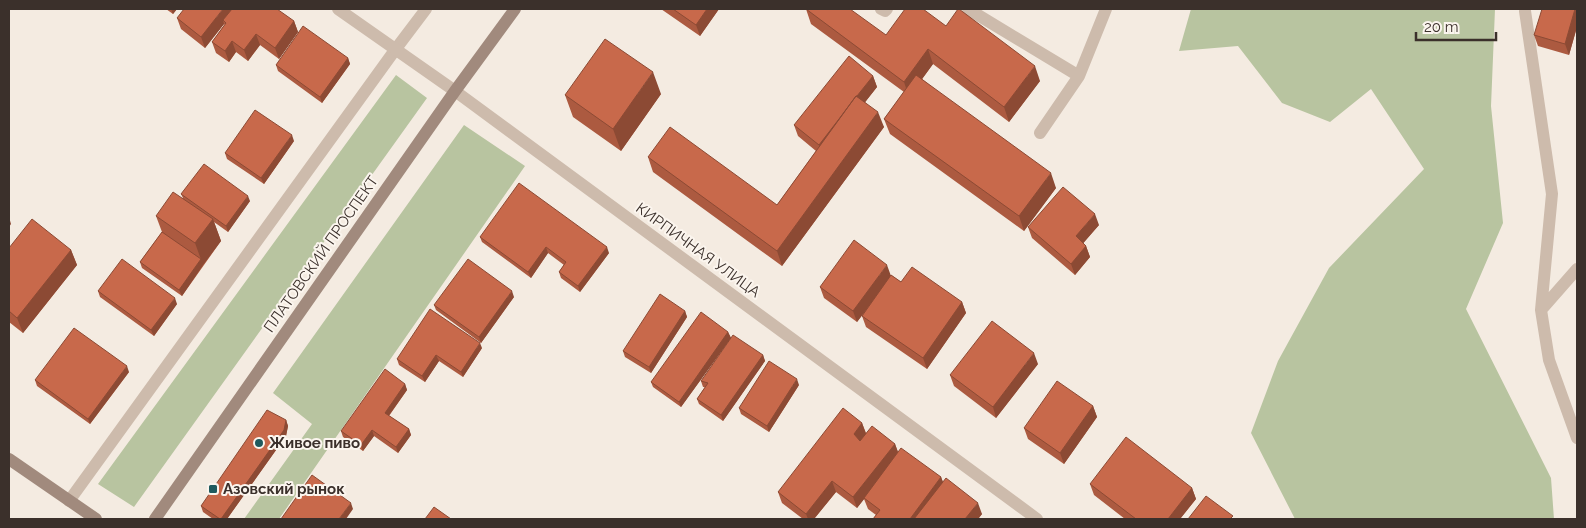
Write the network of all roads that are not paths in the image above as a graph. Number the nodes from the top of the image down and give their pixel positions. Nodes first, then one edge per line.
1 (338, 9) edge
2 (426, 9) edge
3 (515, 9) edge
4 (881, 9) edge
5 (887, 9) edge
6 (968, 9) edge
7 (1106, 9) edge
8 (1525, 11) dead end
9 (395, 50) junction
10 (1079, 76) junction
11 (455, 91) junction
12 (1040, 133) dead end
13 (1577, 269) edge
14 (1541, 310) junction
15 (1577, 438) edge
16 (9, 459) edge
17 (70, 501) junction
18 (96, 519) edge
19 (155, 519) edge
20 (1037, 519) edge

1 - 9 street, КИРПИЧНАЯ УЛИЦА
2 - 9 street
3 - 11 main road, ПЛАТОВСКИЙ ПРОСПЕКТ
4 - 5 street
6 - 10 street
7 - 10 street
8 - 14 street
9 - 11 street, КИРПИЧНАЯ УЛИЦА
9 - 17 street
10 - 12 street
11 - 19 main road, ПЛАТОВСКИЙ ПРОСПЕКТ
11 - 20 street, КИРПИЧНАЯ УЛИЦА
13 - 14 street
14 - 15 street
16 - 17 main road
17 - 18 main road

